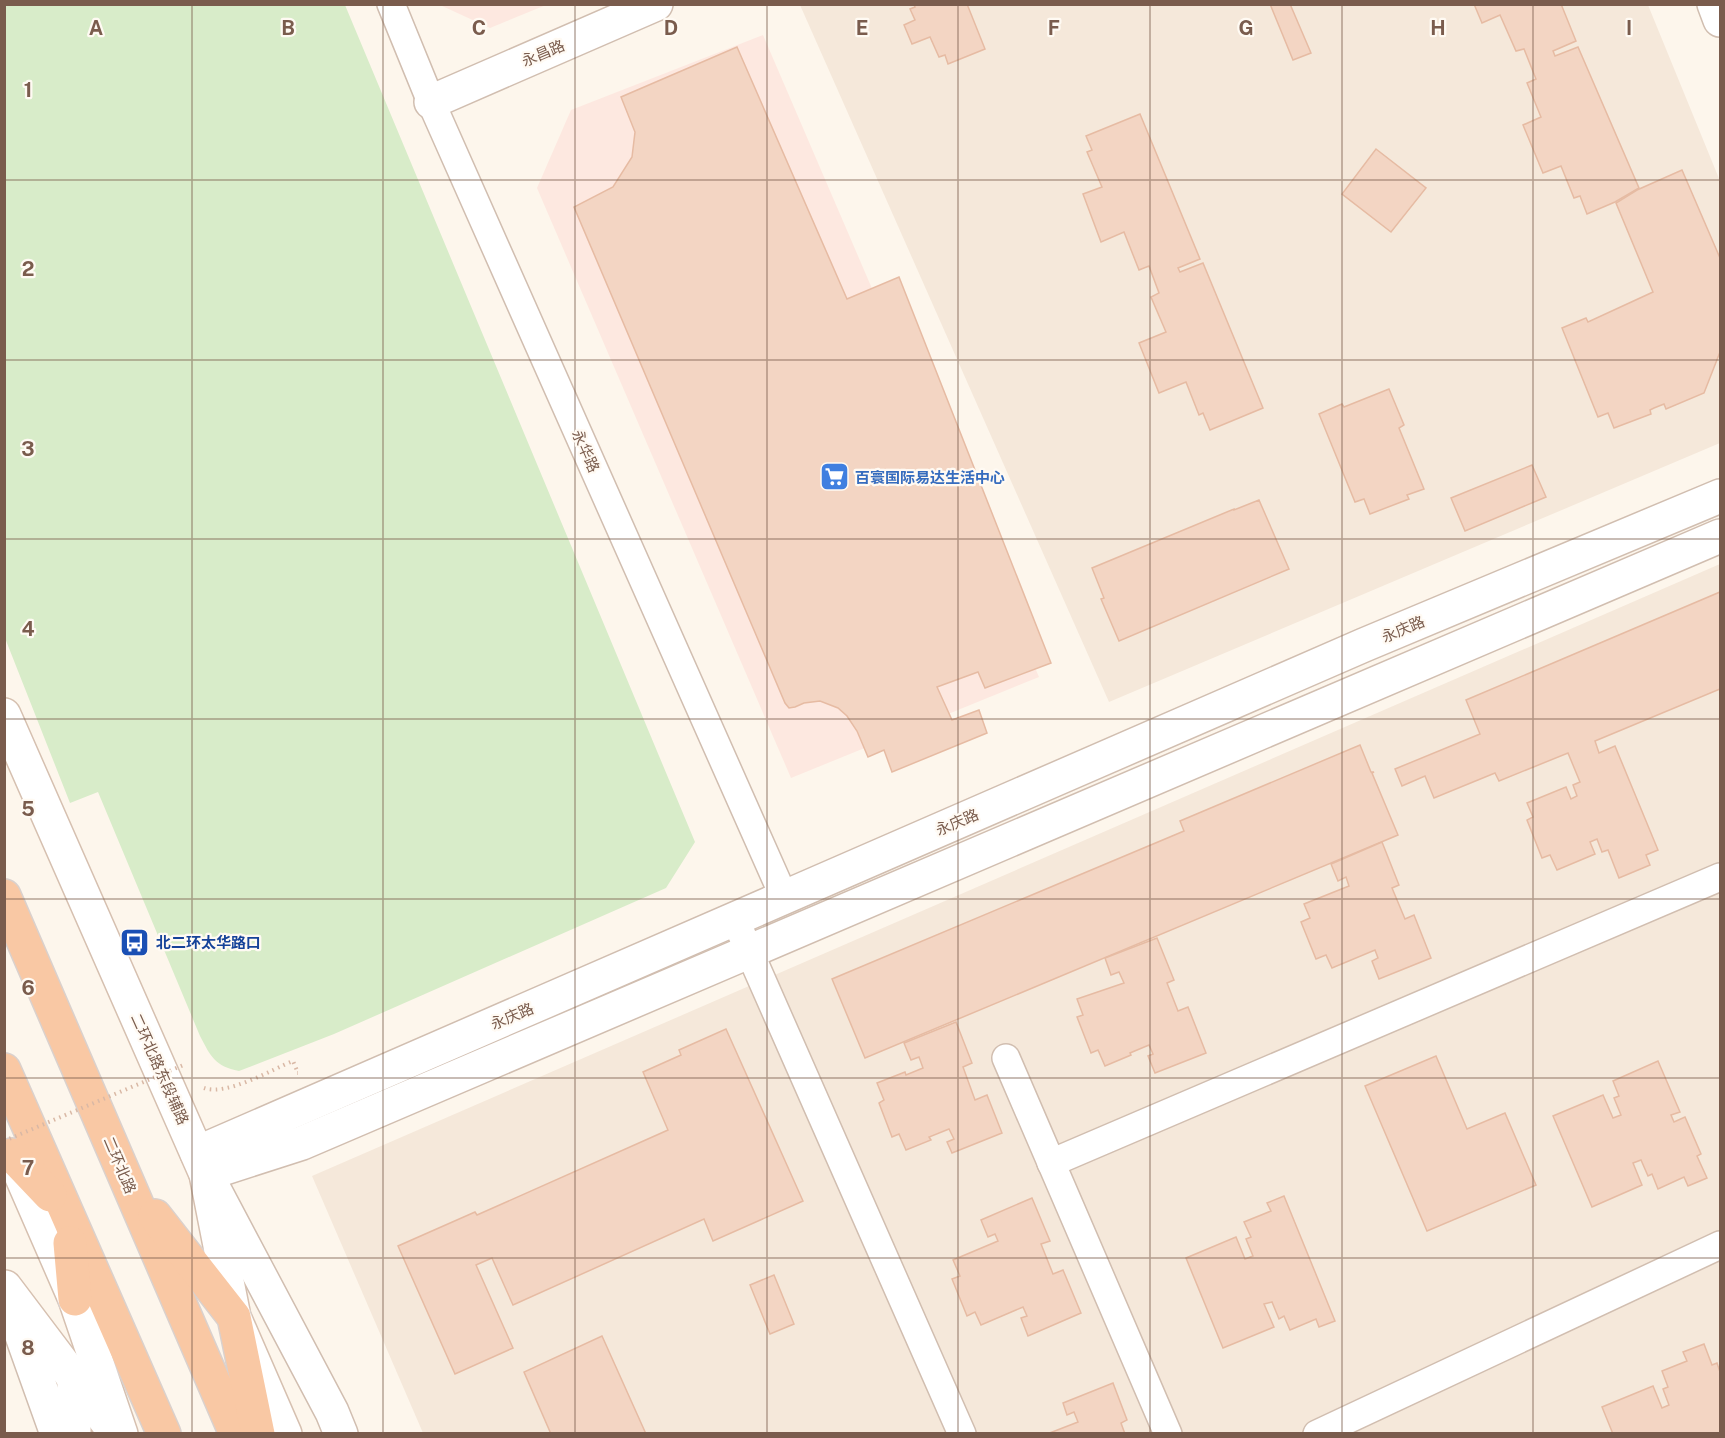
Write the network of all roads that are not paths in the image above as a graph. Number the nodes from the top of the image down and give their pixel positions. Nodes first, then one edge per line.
1 (391, 4) edge
2 (656, 4) edge
3 (1714, 4) edge
4 (1720, 20) edge
5 (431, 102) junction
6 (1720, 496) edge
7 (1720, 536) edge
8 (4, 715) edge
9 (1720, 877) edge
10 (4, 896) edge
11 (784, 897) junction
12 (735, 919) junction
13 (749, 951) junction
14 (1006, 1058) dead end
15 (4, 1070) edge
16 (7, 1147) edge
17 (201, 1163) junction
18 (1052, 1163) junction
19 (127, 1182) junction
20 (67, 1213) junction
21 (1720, 1245) edge
22 (4, 1287) edge
23 (75, 1299) junction
24 (234, 1317) junction
25 (74, 1379) junction
26 (57, 1434) edge
27 (74, 1434) edge
28 (116, 1434) edge
29 (121, 1434) edge
30 (164, 1434) edge
31 (236, 1434) edge
32 (258, 1434) edge
33 (285, 1434) edge
34 (341, 1434) edge
35 (962, 1434) edge
36 (1168, 1434) edge
37 (1317, 1434) edge

1 - 5 street, 永华路
2 - 5 street, 永昌路
3 - 4 street
5 - 11 street, 永华路
6 - 11 street, 永庆路
7 - 13 street
8 - 17 street, 二环北路东段辅路
9 - 18 street
10 - 19 highway, 二环北路
11 - 12 street, 永庆路
12 - 13 street
12 - 17 street, 永庆路
13 - 17 street
13 - 35 street
14 - 18 street
15 - 20 highway
16 - 20 highway
16 - 23 street
17 - 24 street, 二环北路东段辅路
17 - 34 street
18 - 36 street
19 - 24 highway
19 - 31 highway, 二环北路
20 - 23 highway
20 - 30 highway
21 - 37 street
22 - 25 street
22 - 26 street
23 - 25 street
23 - 29 street
24 - 32 highway
24 - 33 street, 二环北路东段辅路
25 - 27 street
25 - 28 street

